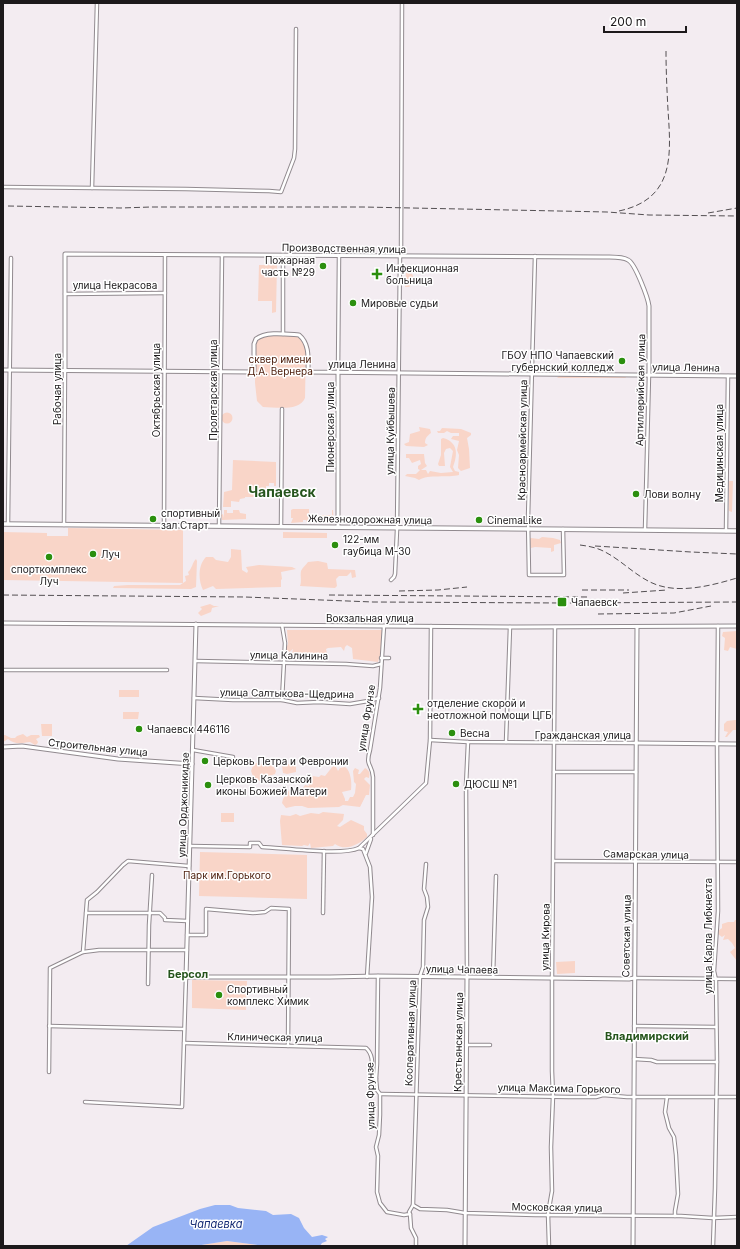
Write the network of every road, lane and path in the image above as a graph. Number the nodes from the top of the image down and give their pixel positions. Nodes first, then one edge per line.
1 (97, 3) edge
2 (402, 3) edge
3 (296, 29) dead end
4 (3, 187) edge
5 (92, 188) junction
6 (65, 254) joint
7 (165, 254) junction
8 (222, 254) junction
9 (283, 255) junction
10 (339, 256) junction
11 (401, 256) junction
12 (535, 256) junction
13 (11, 258) dead end
14 (623, 258) joint
15 (165, 293) junction
16 (65, 294) junction
17 (283, 334) junction
18 (3, 370) edge
19 (10, 370) junction
20 (65, 370) junction
21 (164, 371) junction
22 (221, 372) junction
23 (399, 372) junction
24 (338, 373) junction
25 (532, 374) junction
26 (649, 375) junction
27 (728, 376) junction
28 (737, 376) edge
29 (282, 409) dead end
30 (3, 524) edge
31 (8, 524) junction
32 (64, 525) junction
33 (164, 525) junction
34 (219, 526) junction
35 (281, 526) junction
36 (338, 527) junction
37 (397, 528) junction
38 (528, 529) junction
39 (563, 529) junction
40 (645, 530) junction
41 (726, 530) junction
42 (737, 531) edge
43 (390, 580) dead end
44 (3, 622) edge
45 (196, 624) junction
46 (282, 625) junction
47 (384, 626) junction
48 (431, 626) junction
49 (718, 626) junction
50 (737, 626) edge
51 (510, 627) junction
52 (555, 627) junction
53 (637, 627) junction
54 (382, 658) junction
55 (389, 658) dead end
56 (196, 661) junction
57 (284, 663) junction
58 (381, 664) junction
59 (3, 670) edge
60 (167, 670) dead end
61 (194, 698) junction
62 (379, 698) junction
63 (282, 700) junction
64 (430, 740) junction
65 (468, 742) junction
66 (506, 742) junction
67 (554, 743) junction
68 (636, 743) junction
69 (717, 744) junction
70 (737, 744) edge
71 (3, 747) edge
72 (192, 750) junction
73 (233, 757) dead end
74 (192, 764) junction
75 (554, 772) junction
76 (636, 772) junction
77 (372, 836) junction
78 (190, 846) junction
79 (359, 848) junction
80 (324, 851) junction
81 (366, 854) junction
82 (554, 861) junction
83 (635, 862) junction
84 (737, 862) edge
85 (717, 863) junction
86 (426, 864) dead end
87 (189, 866) junction
88 (152, 875) dead end
89 (496, 876) dead end
90 (86, 912) junction
91 (150, 913) junction
92 (323, 913) dead end
93 (187, 921) junction
94 (187, 935) junction
95 (149, 949) junction
96 (187, 950) junction
97 (83, 952) junction
98 (367, 976) junction
99 (378, 976) junction
100 (420, 976) junction
101 (186, 977) junction
102 (289, 977) junction
103 (467, 977) junction
104 (493, 977) junction
105 (552, 978) junction
106 (634, 978) junction
107 (716, 980) junction
108 (737, 980) edge
109 (148, 984) dead end
110 (49, 1026) junction
111 (634, 1026) junction
112 (716, 1026) junction
113 (184, 1029) junction
114 (184, 1043) junction
115 (466, 1045) junction
116 (490, 1045) dead end
117 (288, 1046) junction
118 (634, 1059) junction
119 (716, 1062) junction
120 (49, 1072) dead end
121 (376, 1079) junction
122 (380, 1094) junction
123 (416, 1095) junction
124 (466, 1096) junction
125 (553, 1096) junction
126 (634, 1096) junction
127 (667, 1096) junction
128 (716, 1097) junction
129 (737, 1097) edge
130 (85, 1102) dead end
131 (414, 1204) junction
132 (465, 1213) junction
133 (410, 1214) junction
134 (548, 1214) junction
135 (633, 1215) junction
136 (675, 1216) junction
137 (737, 1217) edge
138 (713, 1218) junction
139 (416, 1246) edge
140 (465, 1246) edge
141 (549, 1246) edge
142 (633, 1246) edge
143 (713, 1246) edge

1 - 5 street
2 - 11 street, улица Куйбышева
3 - 5 street
4 - 5 street
6 - 7 street, Производственная улица
6 - 16 street, Рабочая улица
7 - 8 street, Производственная улица
7 - 15 street, Октябрьская улица
8 - 9 street, Производственная улица
8 - 22 street, Пролетарская улица
9 - 10 street, Производственная улица
9 - 17 street
10 - 11 street, Производственная улица
10 - 24 street, Пионерская улица
11 - 12 street, Производственная улица
11 - 23 street, улица Куйбышева
12 - 14 street, Производственная улица
12 - 25 street, Красноармейская улица
13 - 19 street
14 - 26 street, Артиллерийская улица
15 - 16 street, улица Некрасова
15 - 21 street, Октябрьская улица
16 - 20 street, Рабочая улица
17 - 22 street, улица Ленина
17 - 24 street, улица Ленина
18 - 19 street, улица Ленина
19 - 20 street, улица Ленина
19 - 31 street
20 - 21 street, улица Ленина
20 - 32 street, Рабочая улица
21 - 22 street, улица Ленина
21 - 33 street, Октябрьская улица
22 - 34 street, Пролетарская улица
23 - 24 street, улица Ленина
23 - 25 street, улица Ленина
23 - 37 street, улица Куйбышева
24 - 36 street, Пионерская улица
25 - 26 street, улица Ленина
25 - 38 street, Красноармейская улица
26 - 27 street, улица Ленина
26 - 40 street, Артиллерийская улица
27 - 28 street, улица Ленина
27 - 41 street, Медицинская улица
29 - 35 street
30 - 31 main road, Железнодорожная улица
31 - 32 main road, Железнодорожная улица
32 - 33 main road, Железнодорожная улица
33 - 34 main road, Железнодорожная улица
34 - 35 main road, Железнодорожная улица
35 - 36 main road, Железнодорожная улица
36 - 37 main road, Железнодорожная улица
37 - 38 main road, Железнодорожная улица
37 - 43 street, улица Куйбышева
38 - 39 main road, Железнодорожная улица
38 - 39 street, Красноармейская улица
39 - 40 main road, Железнодорожная улица
40 - 41 main road, Железнодорожная улица
41 - 42 main road, Железнодорожная улица
44 - 45 street, Вокзальная улица
45 - 46 street, Вокзальная улица
45 - 56 street, улица Орджоникидзе
46 - 47 street, Вокзальная улица
46 - 57 street
47 - 48 street, Вокзальная улица
47 - 54 street, улица Фрунзе
48 - 51 street, Вокзальная улица
48 - 64 street
49 - 50 street, Вокзальная улица
49 - 53 street, Вокзальная улица
49 - 69 street, улица Карла Либкнехта
51 - 52 street, Вокзальная улица
51 - 66 street
52 - 53 street, Вокзальная улица
52 - 67 street, улица Кирова
53 - 68 street, Советская улица
54 - 55 street
54 - 58 street, улица Фрунзе
56 - 57 street, улица Калинина
56 - 61 street, улица Орджоникидзе
57 - 58 street, улица Калинина
57 - 63 street
58 - 62 street, улица Фрунзе
59 - 60 street
61 - 63 street, улица Салтыкова-Щедрина
61 - 72 street, улица Орджоникидзе
62 - 63 street, улица Салтыкова-Щедрина
62 - 77 street, улица Фрунзе
64 - 65 street, Гражданская улица
64 - 77 street
65 - 66 street, Гражданская улица
65 - 103 street, Крестьянская улица
66 - 67 street, Гражданская улица
67 - 68 street, Гражданская улица
67 - 75 street, улица Кирова
68 - 69 street, Гражданская улица
68 - 76 street, Советская улица
69 - 70 street, Гражданская улица
69 - 85 street, улица Карла Либкнехта
71 - 74 street, Строительная улица
72 - 73 street
72 - 74 street, улица Орджоникидзе
74 - 78 street, улица Орджоникидзе
75 - 76 street
75 - 82 street, улица Кирова
76 - 83 street, Советская улица
77 - 79 street
77 - 81 street
78 - 80 street
78 - 87 street, улица Орджоникидзе
79 - 80 street
79 - 81 street
80 - 92 street
81 - 98 street
82 - 83 street, Самарская улица
82 - 105 street, улица Кирова
83 - 85 street, Самарская улица
83 - 106 street, Советская улица
84 - 85 street, Самарская улица
85 - 107 street, улица Карла Либкнехта
86 - 100 street, Кооперативная улица
87 - 90 street
87 - 93 street, улица Орджоникидзе
88 - 91 street
89 - 104 street
90 - 91 street
90 - 97 street
91 - 93 street
91 - 95 street
93 - 94 street, улица Орджоникидзе
94 - 96 street, улица Орджоникидзе
94 - 102 street
95 - 96 street
95 - 97 street
95 - 109 street
96 - 101 street, улица Орджоникидзе
97 - 110 street
98 - 99 street, улица Чапаева
98 - 102 street, улица Чапаева
99 - 100 street, улица Чапаева
99 - 121 street, улица Фрунзе
100 - 103 street, улица Чапаева
100 - 123 street, Кооперативная улица
101 - 102 street, улица Чапаева
101 - 113 street, улица Орджоникидзе
102 - 117 street
103 - 104 street, улица Чапаева
103 - 115 street, Крестьянская улица
104 - 105 street, улица Чапаева
105 - 106 street, улица Чапаева
105 - 125 street, улица Кирова
106 - 107 street, улица Чапаева
106 - 111 street, Советская улица
107 - 108 street, улица Чапаева
107 - 112 street, улица Карла Либкнехта
110 - 113 street
110 - 120 street
111 - 112 street
111 - 118 street, Советская улица
112 - 119 street, улица Карла Либкнехта
113 - 114 street, улица Орджоникидзе
114 - 117 street, Клиническая улица
114 - 130 street, улица Орджоникидзе
115 - 116 street
115 - 124 street, Крестьянская улица
117 - 121 street, Клиническая улица
118 - 119 street
118 - 126 street, Советская улица
119 - 128 street, улица Карла Либкнехта
121 - 122 street, улица Фрунзе
122 - 123 street, улица Максима Горького
122 - 133 street, улица Фрунзе
123 - 124 street, улица Максима Горького
123 - 131 street, Кооперативная улица
124 - 125 street, улица Максима Горького
124 - 132 street, Крестьянская улица
125 - 126 street, улица Максима Горького
125 - 134 street, улица Кирова
126 - 127 street, улица Максима Горького
126 - 135 street, Советская улица
127 - 128 street, улица Максима Горького
127 - 136 street
128 - 129 street, улица Максима Горького
128 - 138 street, улица Карла Либкнехта
131 - 132 street, Московская улица
131 - 133 street
132 - 134 street, Московская улица
132 - 140 street, Крестьянская улица
133 - 139 street
134 - 135 street, Московская улица
134 - 141 street, улица Кирова
135 - 136 street, Московская улица
135 - 142 street, Советская улица
136 - 138 street, Московская улица
137 - 138 street, Московская улица
138 - 143 street, улица Карла Либкнехта

